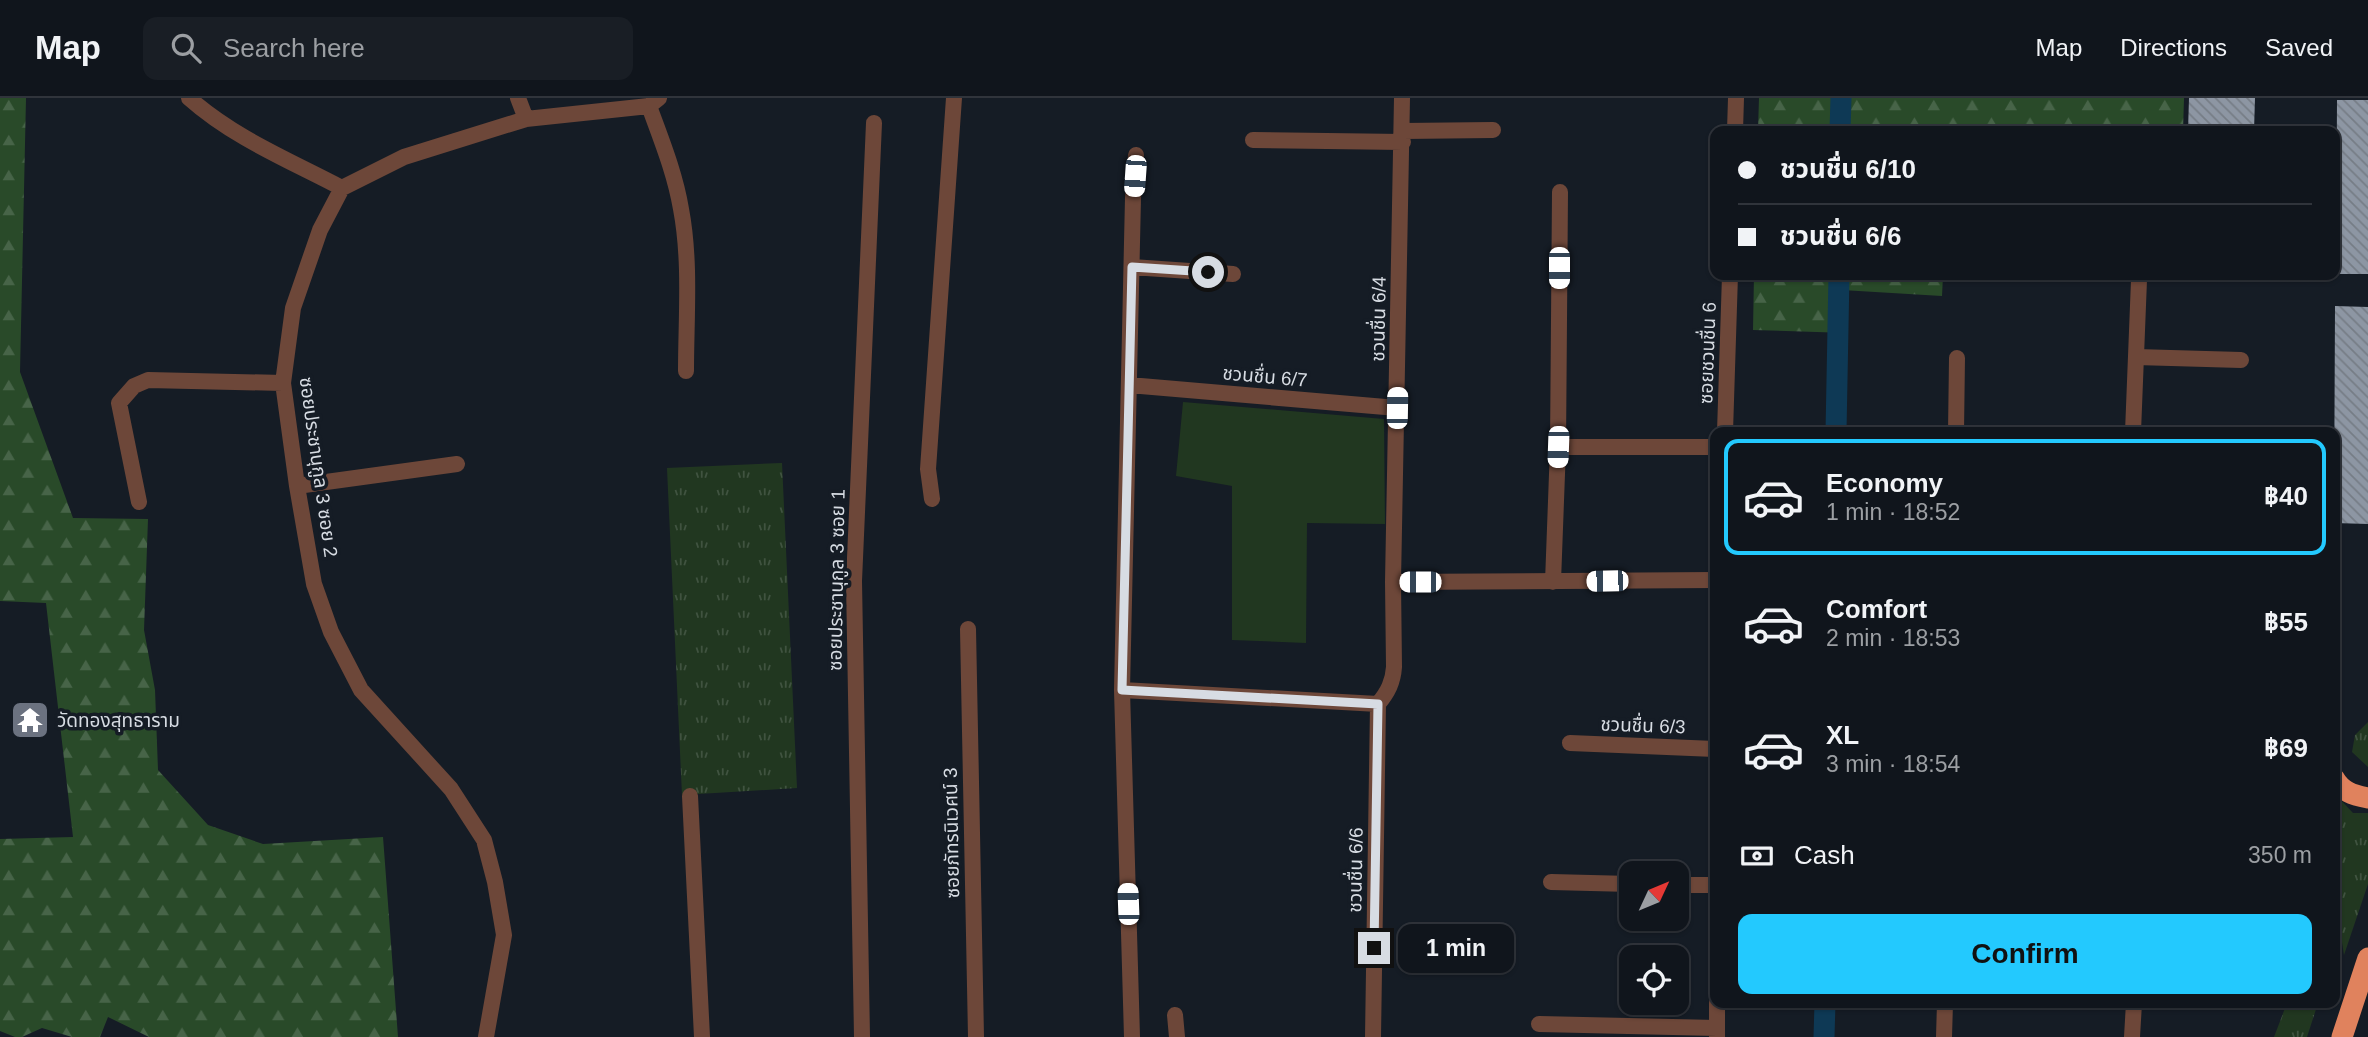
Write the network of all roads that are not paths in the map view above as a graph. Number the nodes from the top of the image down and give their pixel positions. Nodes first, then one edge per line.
1 (189, 98) edge
2 (518, 98) edge
3 (954, 98) edge
4 (1402, 98) edge
5 (1736, 98) edge
6 (654, 102) edge
7 (526, 119) junction
8 (874, 123) dead end
9 (1735, 126) edge
10 (1493, 130) dead end
11 (1403, 136) junction
12 (1253, 139) dead end
13 (1136, 155) dead end
14 (342, 188) junction
15 (1560, 192) dead end
16 (1132, 267) junction
17 (1233, 274) dead end
18 (1730, 280) edge
19 (2139, 280) dead end
20 (2136, 357) junction
21 (1957, 358) dead end
22 (2241, 360) dead end
23 (686, 371) dead end
24 (283, 383) junction
25 (1129, 385) junction
26 (1397, 408) junction
27 (1725, 427) edge
28 (1956, 427) edge
29 (2133, 427) edge
30 (1558, 447) junction
31 (1710, 447) edge
32 (457, 464) dead end
33 (297, 486) junction
34 (932, 499) dead end
35 (139, 502) dead end
36 (1710, 579) edge
37 (1393, 582) junction
38 (1553, 582) junction
39 (968, 629) dead end
40 (1122, 690) junction
41 (1378, 704) junction
42 (1570, 743) dead end
43 (1710, 749) edge
44 (2340, 787) edge
45 (690, 796) dead end
46 (2368, 798) edge
47 (1551, 882) dead end
48 (1619, 884) edge
49 (1689, 885) edge
50 (1710, 885) edge
51 (2368, 958) edge
52 (1717, 1008) edge
53 (1945, 1008) edge
54 (2134, 1008) edge
55 (1175, 1015) dead end
56 (1539, 1024) dead end
57 (1717, 1033) edge
58 (486, 1037) edge
59 (702, 1037) edge
60 (862, 1037) edge
61 (976, 1037) edge
62 (1132, 1037) edge
63 (1177, 1037) edge
64 (1373, 1037) edge
65 (1944, 1037) edge
66 (2132, 1037) edge
67 (2342, 1037) edge

1 - 14 street
2 - 7 street
3 - 34 street
4 - 11 street, ชวนชื่น 6/4
5 - 9 street
6 - 7 street
6 - 23 street
7 - 14 street
8 - 60 street, ซอยประชานุกูล 3 ซอย 1
10 - 11 street
11 - 12 street
11 - 26 street, ชวนชื่น 6/4
13 - 16 street
14 - 24 street, ซอยประชานุกูล 3 ซอย 2
15 - 30 street
16 - 17 street
16 - 25 street
18 - 27 street, ซอยชวนชื่น 6
19 - 20 street
20 - 22 street
20 - 29 street
21 - 28 street
24 - 33 street, ซอยประชานุกูล 3 ซอย 2
24 - 35 street
25 - 26 street, ชวนชื่น 6/7
25 - 40 street
26 - 37 street, ชวนชื่น 6/4
30 - 31 street
30 - 38 street
32 - 33 street
33 - 58 street, ซอยประชานุกูล 3 ซอย 2
36 - 38 street
37 - 38 street
37 - 41 street, ชวนชื่น 6/4
39 - 61 street, ซอยภัทรนิเวศน์ 3
40 - 41 street
40 - 62 street
41 - 64 street, ชวนชื่น 6/6
42 - 43 street, ชวนชื่น 6/3
44 - 46 highway
45 - 59 street
47 - 48 street
49 - 50 street
51 - 67 highway
52 - 57 street
53 - 65 street
54 - 66 street
55 - 63 street
56 - 57 street

